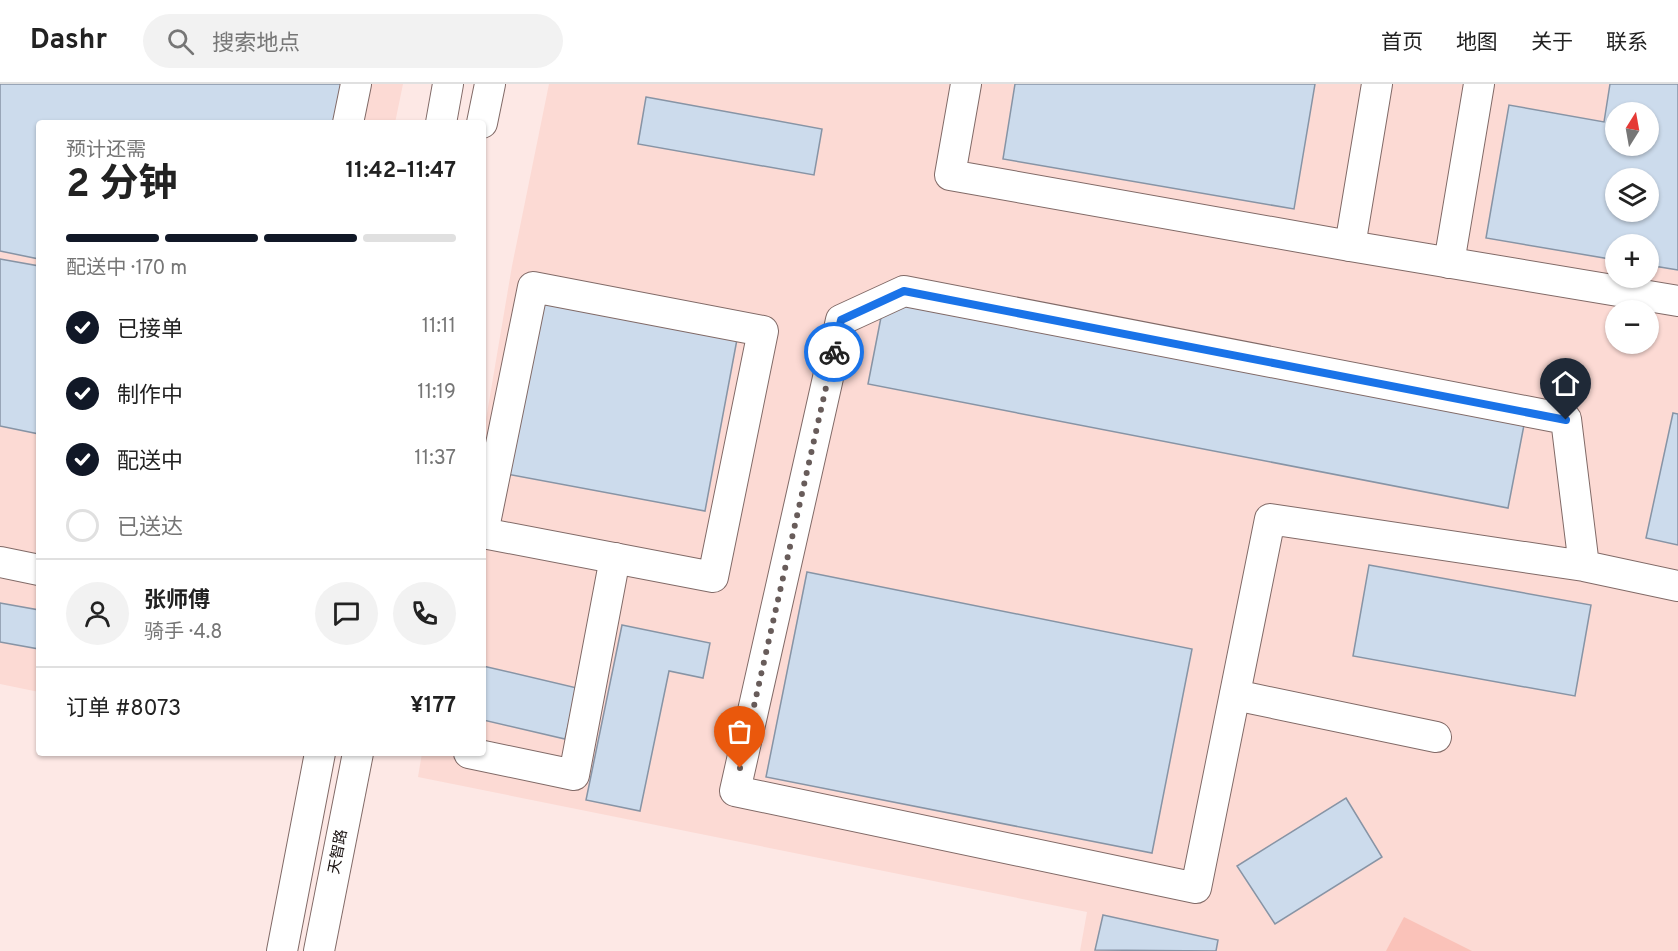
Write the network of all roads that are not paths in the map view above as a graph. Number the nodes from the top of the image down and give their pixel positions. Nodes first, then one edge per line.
1 (356, 84) edge
2 (448, 84) edge
3 (490, 84) edge
4 (966, 84) edge
5 (1377, 84) edge
6 (1479, 84) edge
7 (349, 120) edge
8 (442, 120) edge
9 (483, 120) edge
10 (1350, 246) junction
11 (1449, 263) junction
12 (1678, 301) edge
13 (486, 518) edge
14 (486, 534) edge
15 (615, 558) junction
16 (0, 562) edge
17 (1584, 566) junction
18 (36, 569) edge
19 (1678, 586) edge
20 (1235, 695) junction
21 (1436, 737) dead end
22 (319, 756) edge
23 (357, 756) edge
24 (483, 756) edge
25 (282, 951) edge
26 (319, 951) edge

1 - 7 street
2 - 8 street
3 - 9 street
4 - 10 street
5 - 10 street
6 - 11 street
10 - 11 street
11 - 12 street
13 - 15 street
14 - 15 street
15 - 24 street
16 - 18 street
17 - 19 street
17 - 20 street
17 - 20 street
20 - 21 street
22 - 25 street
23 - 26 street, 天智路

